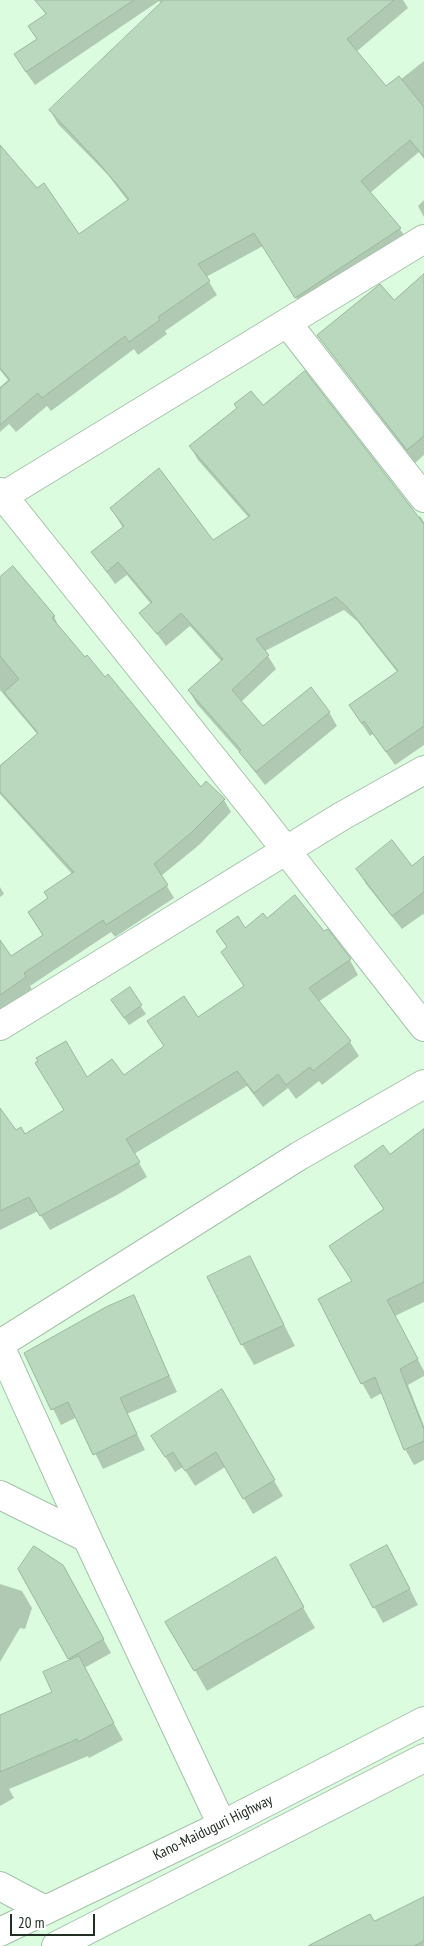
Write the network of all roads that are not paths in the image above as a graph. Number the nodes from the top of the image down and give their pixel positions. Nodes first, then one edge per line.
1 (424, 239) edge
2 (288, 324) junction
3 (1, 496) edge
4 (424, 498) edge
5 (424, 770) edge
6 (287, 851) junction
7 (0, 1026) edge
8 (424, 1027) edge
9 (424, 1084) edge
10 (0, 1345) edge
11 (0, 1495) edge
12 (87, 1538) junction
13 (424, 1721) edge
14 (424, 1758) edge
15 (222, 1825) junction
16 (0, 1886) edge
17 (45, 1910) junction
18 (0, 1932) edge
19 (56, 1946) edge

1 - 2 main road
2 - 3 main road
2 - 4 main road
3 - 6 main road
5 - 6 main road
6 - 7 main road
6 - 8 main road
9 - 10 main road
10 - 12 main road
11 - 12 main road
12 - 15 main road
13 - 15 main road, Kano-Maiduguri Highway
14 - 19 main road
15 - 17 main road, Kano-Maiduguri Highway
16 - 17 main road
17 - 18 main road, Kano-Maiduguri Highway

